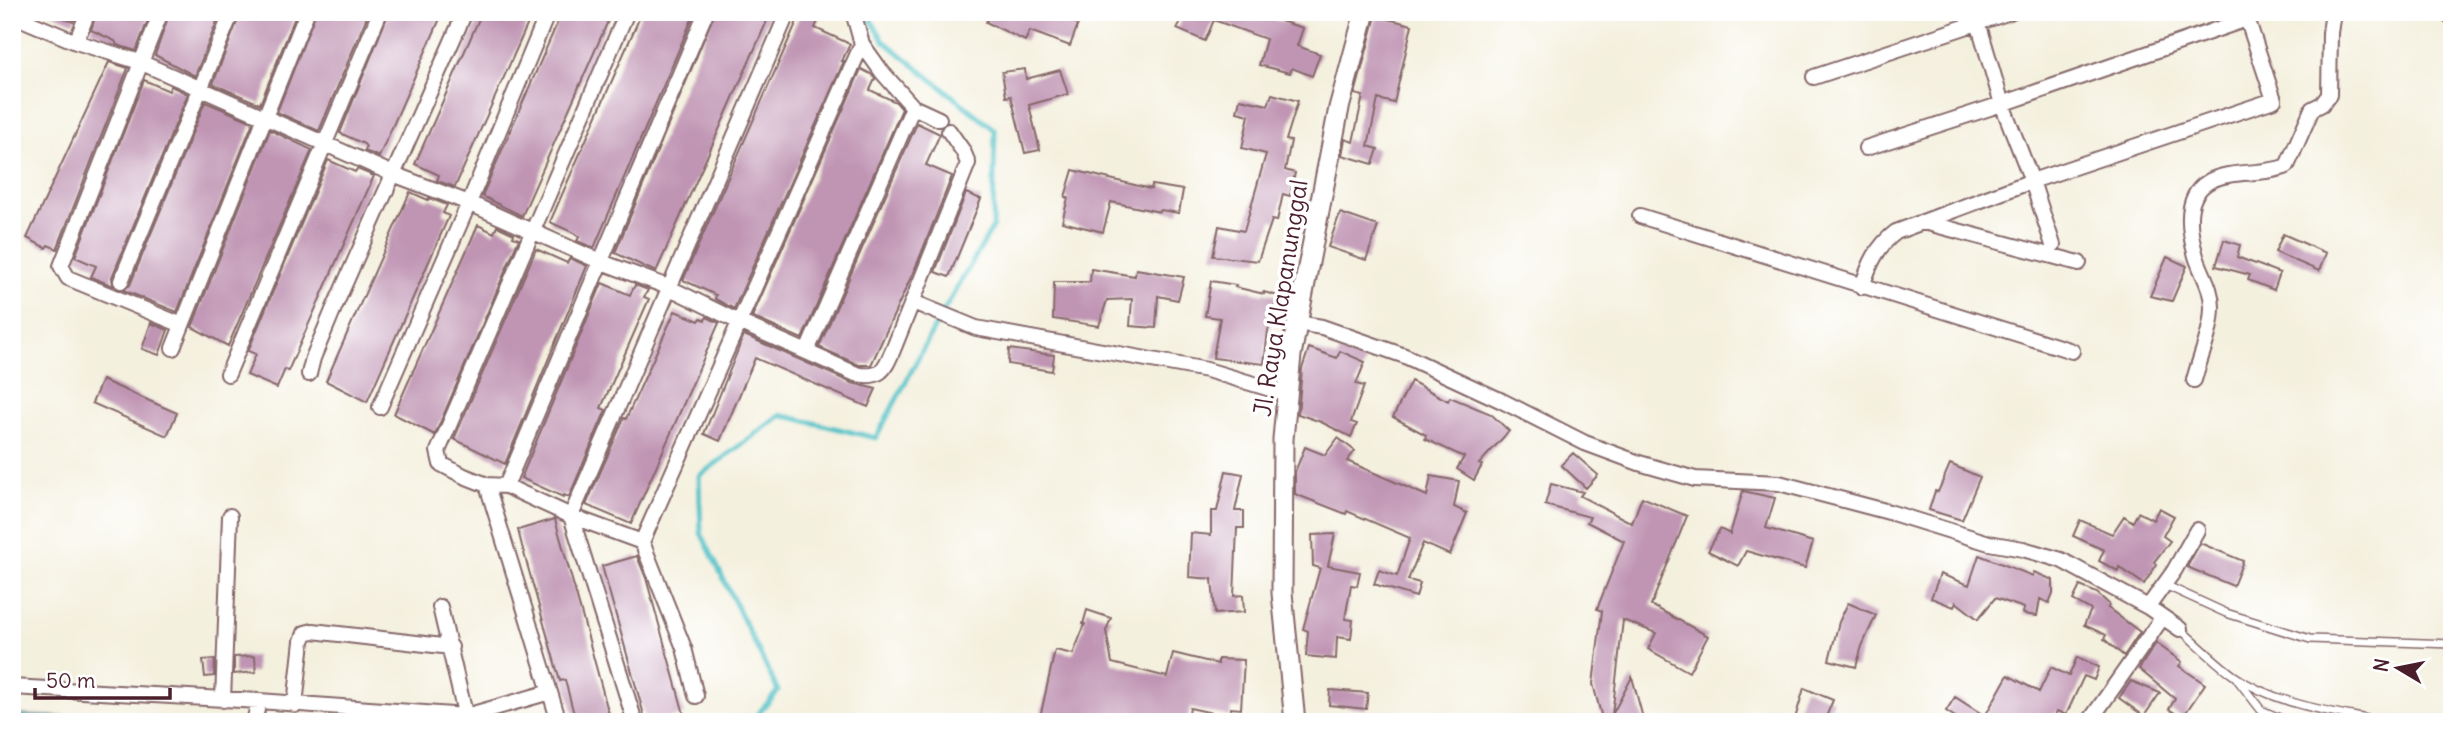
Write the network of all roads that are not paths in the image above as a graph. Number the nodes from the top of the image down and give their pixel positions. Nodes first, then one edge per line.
1 (88, 12) edge
2 (161, 12) edge
3 (232, 12) edge
4 (307, 12) edge
5 (380, 12) edge
6 (465, 12) edge
7 (548, 12) edge
8 (627, 12) edge
9 (706, 12) edge
10 (788, 12) edge
11 (853, 12) edge
12 (1365, 12) edge
13 (2010, 12) edge
14 (2333, 12) edge
15 (2439, 12) edge
16 (12, 15) edge
17 (2246, 15) edge
18 (2452, 16) edge
19 (1977, 18) edge
20 (76, 41) junction
21 (862, 44) junction
22 (140, 62) junction
23 (1814, 77) dead end
24 (200, 88) junction
25 (2002, 104) junction
26 (913, 107) junction
27 (265, 116) junction
28 (939, 119) dead end
29 (949, 131) dead end
30 (324, 143) junction
31 (1866, 148) dead end
32 (393, 174) junction
33 (2032, 181) junction
34 (469, 203) junction
35 (1640, 216) dead end
36 (1924, 222) junction
37 (533, 231) junction
38 (2053, 245) dead end
39 (599, 261) junction
40 (2079, 263) dead end
41 (121, 281) dead end
42 (668, 287) junction
43 (1862, 287) junction
44 (913, 302) junction
45 (739, 322) junction
46 (1297, 323) junction
47 (182, 325) junction
48 (173, 348) dead end
49 (807, 351) junction
50 (2072, 351) dead end
51 (228, 374) dead end
52 (309, 374) dead end
53 (2193, 380) dead end
54 (1287, 394) junction
55 (380, 407) dead end
56 (487, 485) junction
57 (506, 486) junction
58 (230, 516) dead end
59 (571, 516) junction
60 (2197, 530) dead end
61 (642, 542) junction
62 (2165, 585) junction
63 (440, 607) dead end
64 (2148, 607) junction
65 (2162, 618) junction
66 (2180, 629) joint
67 (2452, 644) edge
68 (451, 647) junction
69 (2234, 676) junction
70 (12, 687) edge
71 (550, 692) junction
72 (696, 696) dead end
73 (223, 700) junction
74 (258, 701) junction
75 (295, 705) junction
76 (466, 719) edge
77 (254, 722) edge
78 (559, 722) edge
79 (635, 722) edge
80 (1296, 722) edge
81 (2090, 722) edge
82 (2290, 722) edge
83 (2381, 722) edge

1 - 20 street
2 - 22 street
3 - 24 street
4 - 27 street
5 - 30 street
6 - 32 street
7 - 34 street
8 - 37 street
9 - 39 street
10 - 42 street
11 - 21 street
12 - 46 street, Jl. Raya Klapanunggal
13 - 19 street
14 - 53 street
15 - 18 street
16 - 20 street
17 - 25 street
17 - 33 street
19 - 23 street
19 - 25 street
20 - 22 street
21 - 26 street
21 - 45 street
22 - 24 street
22 - 47 street
24 - 27 street
24 - 41 street
25 - 31 street
25 - 33 street
26 - 28 street
26 - 49 street
27 - 30 street
27 - 47 street
29 - 44 street
30 - 32 street
30 - 51 street
32 - 34 street
32 - 52 street
33 - 36 street
33 - 38 street
34 - 37 street
34 - 55 street
35 - 43 street
36 - 40 street
36 - 43 street
37 - 39 street
37 - 56 street
39 - 42 street
39 - 57 street
42 - 45 street
42 - 59 street
43 - 50 street
44 - 49 street
44 - 54 street
45 - 49 street
45 - 61 street
46 - 54 street, Jl. Raya Klapanunggal
46 - 64 street
47 - 48 street
54 - 80 street, Jl. Raya Klapanunggal
56 - 57 street
56 - 71 street
57 - 59 street
58 - 73 street
59 - 61 street
59 - 79 street
60 - 62 street
61 - 72 street
62 - 64 street
62 - 67 lane
63 - 68 street
64 - 65 street
65 - 66 street
65 - 81 street
66 - 69 lane
68 - 75 street
68 - 76 street
69 - 82 lane
69 - 83 lane
70 - 73 street
71 - 76 street
71 - 78 street
73 - 74 street
74 - 75 street
74 - 77 street
75 - 76 street

